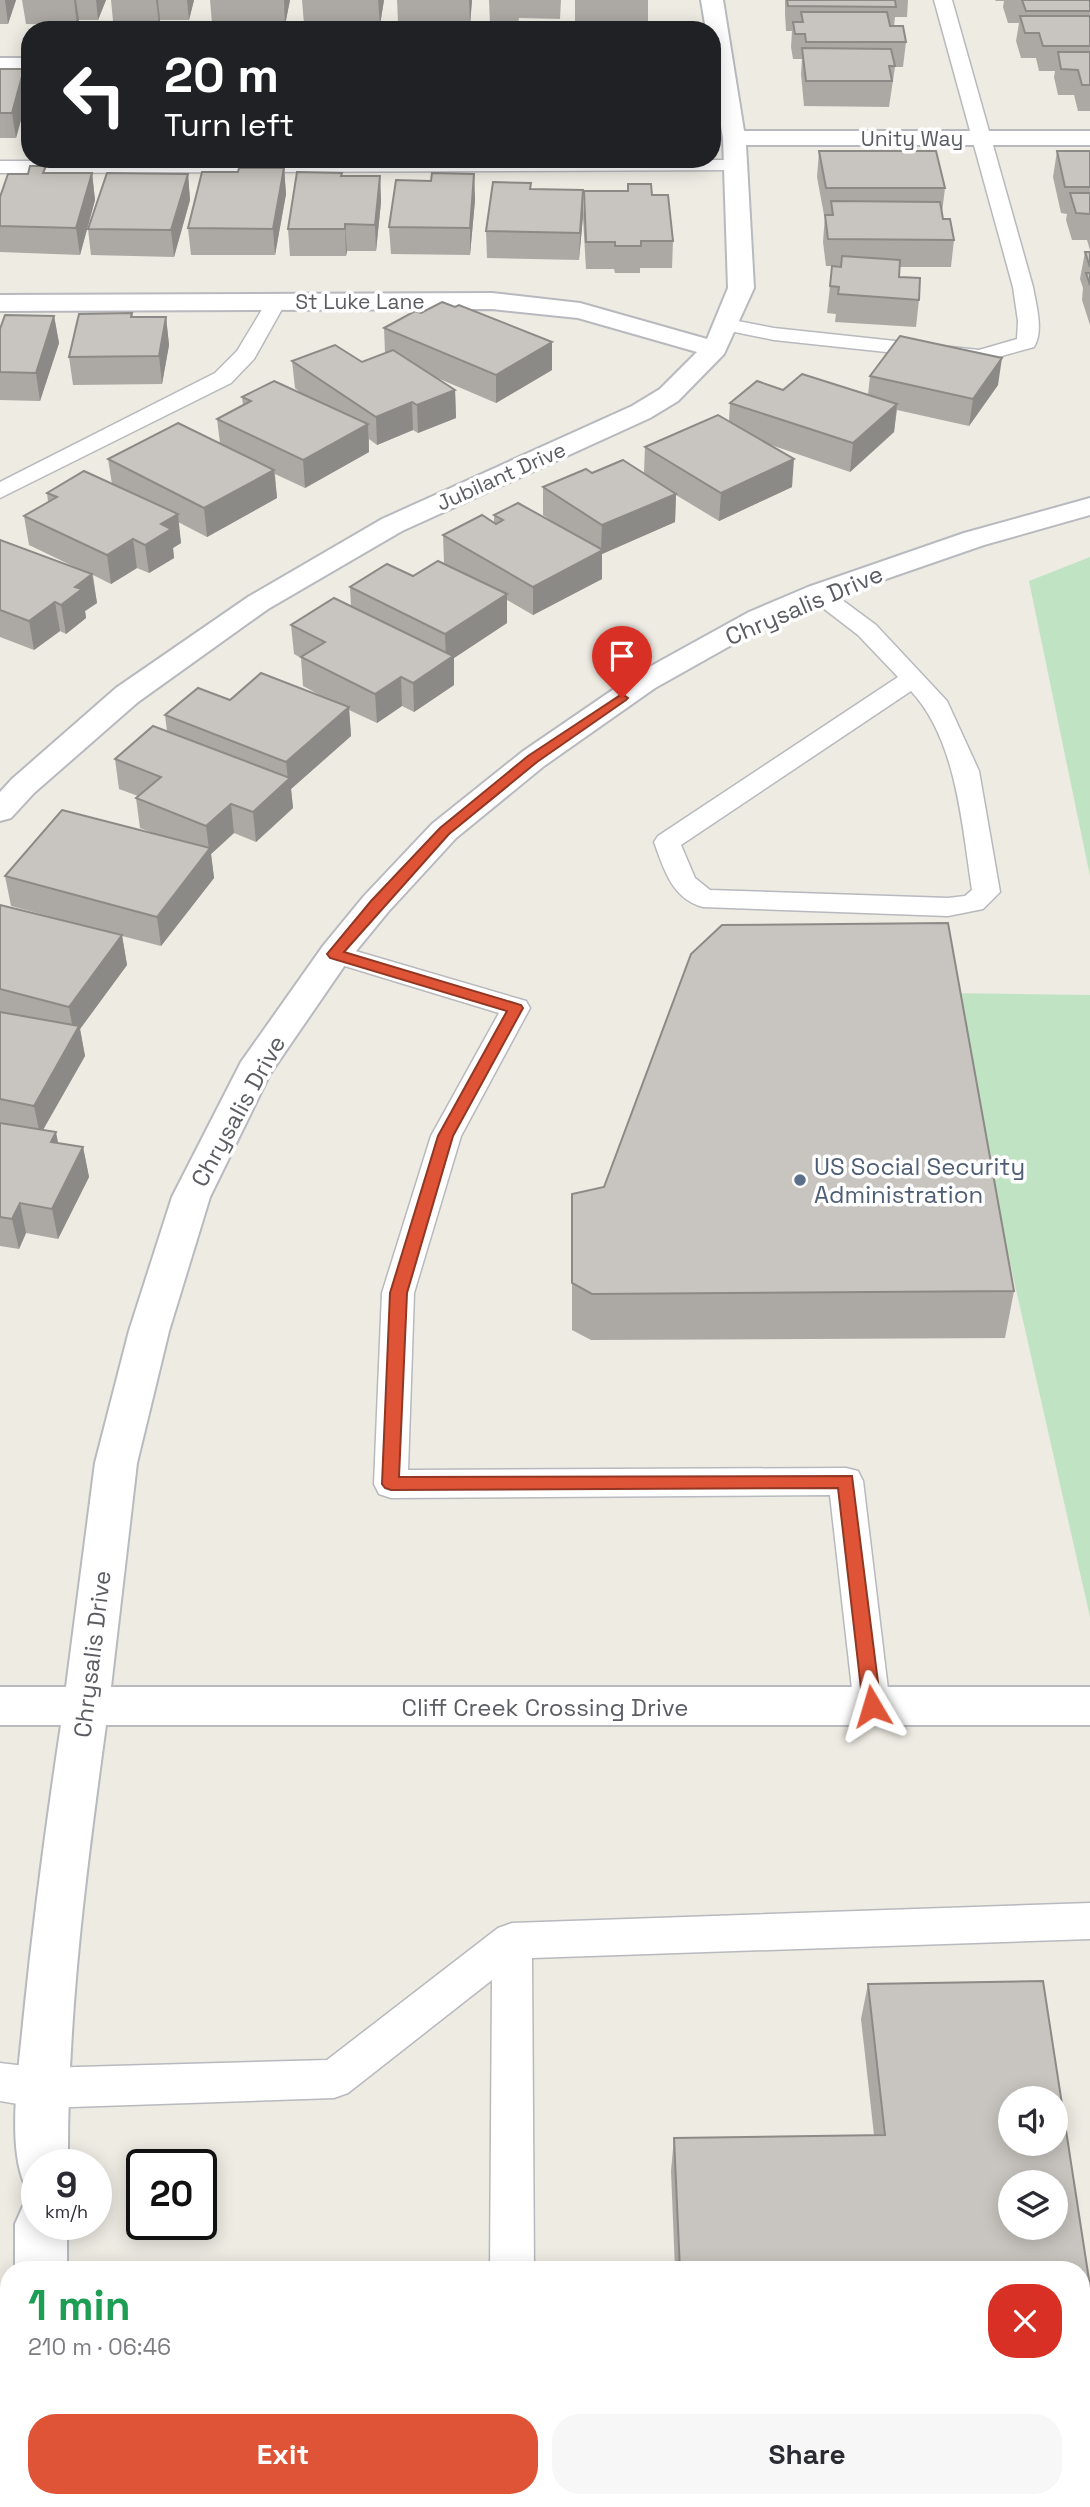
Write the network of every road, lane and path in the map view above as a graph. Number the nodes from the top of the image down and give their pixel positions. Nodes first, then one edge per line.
1 (712, 0) edge
2 (943, 0) edge
3 (714, 21) edge
4 (0, 65) edge
5 (21, 65) edge
6 (721, 81) edge
7 (734, 138) junction
8 (980, 138) junction
9 (1090, 138) edge
10 (721, 166) edge
11 (735, 166) junction
12 (0, 167) edge
13 (21, 167) edge
14 (276, 302) junction
15 (0, 303) edge
16 (721, 337) junction
17 (0, 491) edge
18 (1090, 506) edge
19 (818, 593) junction
20 (912, 679) junction
21 (0, 811) edge
22 (335, 954) junction
23 (0, 1706) edge
24 (872, 1706) junction
25 (86, 1708) junction
26 (1089, 1713) edge
27 (1090, 1921) edge
28 (512, 1941) junction
29 (21, 2085) edge
30 (38, 2149) edge
31 (41, 2240) edge
32 (41, 2261) edge
33 (512, 2261) edge

1 - 3 street, Jubilant Drive
2 - 8 lane
4 - 5 street
6 - 7 street, Jubilant Drive
7 - 8 street, Unity Way
7 - 11 street, Jubilant Drive
8 - 9 street, Unity Way
8 - 16 lane
10 - 11 lane
11 - 16 street, Jubilant Drive
12 - 13 lane
14 - 15 street, St Luke Lane
14 - 16 street, St Luke Lane
14 - 17 lane
16 - 21 street, Jubilant Drive
18 - 19 street, Chrysalis Drive
19 - 20 lane
19 - 22 street, Chrysalis Drive
20 - 20 lane
22 - 24 lane
22 - 25 street, Chrysalis Drive
23 - 25 street, Cliff Creek Crossing Drive
24 - 25 street, Cliff Creek Crossing Drive
24 - 26 street, Cliff Creek Crossing Drive
25 - 29 street, Chrysalis Drive
27 - 28 lane
28 - 29 lane
28 - 33 lane
29 - 30 street, Chrysalis Drive
31 - 32 street

